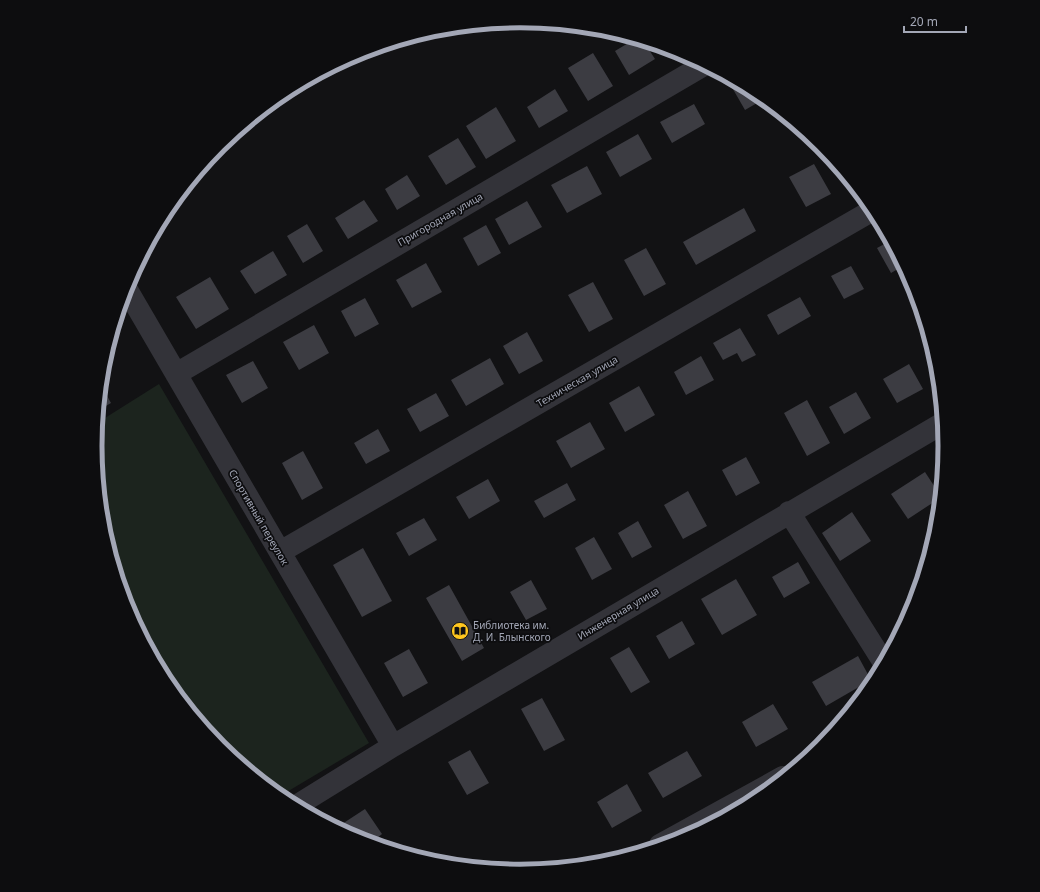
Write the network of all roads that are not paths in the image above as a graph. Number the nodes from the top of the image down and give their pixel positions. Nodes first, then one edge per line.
1 (699, 68) edge
2 (868, 214) edge
3 (130, 295) edge
4 (176, 374) junction
5 (937, 426) edge
6 (789, 512) junction
7 (280, 552) junction
8 (881, 657) edge
9 (393, 746) junction
10 (750, 796) edge
11 (302, 802) edge
12 (697, 824) edge

1 - 4 street, Пригородная улица
2 - 7 street, Техническая улица
3 - 4 street, Спортивный переулок
4 - 7 street, Спортивный переулок
5 - 6 street, Инженерная улица
6 - 8 street
6 - 9 street, Инженерная улица
7 - 9 street, Спортивный переулок
9 - 11 street, Инженерная улица
10 - 12 street

